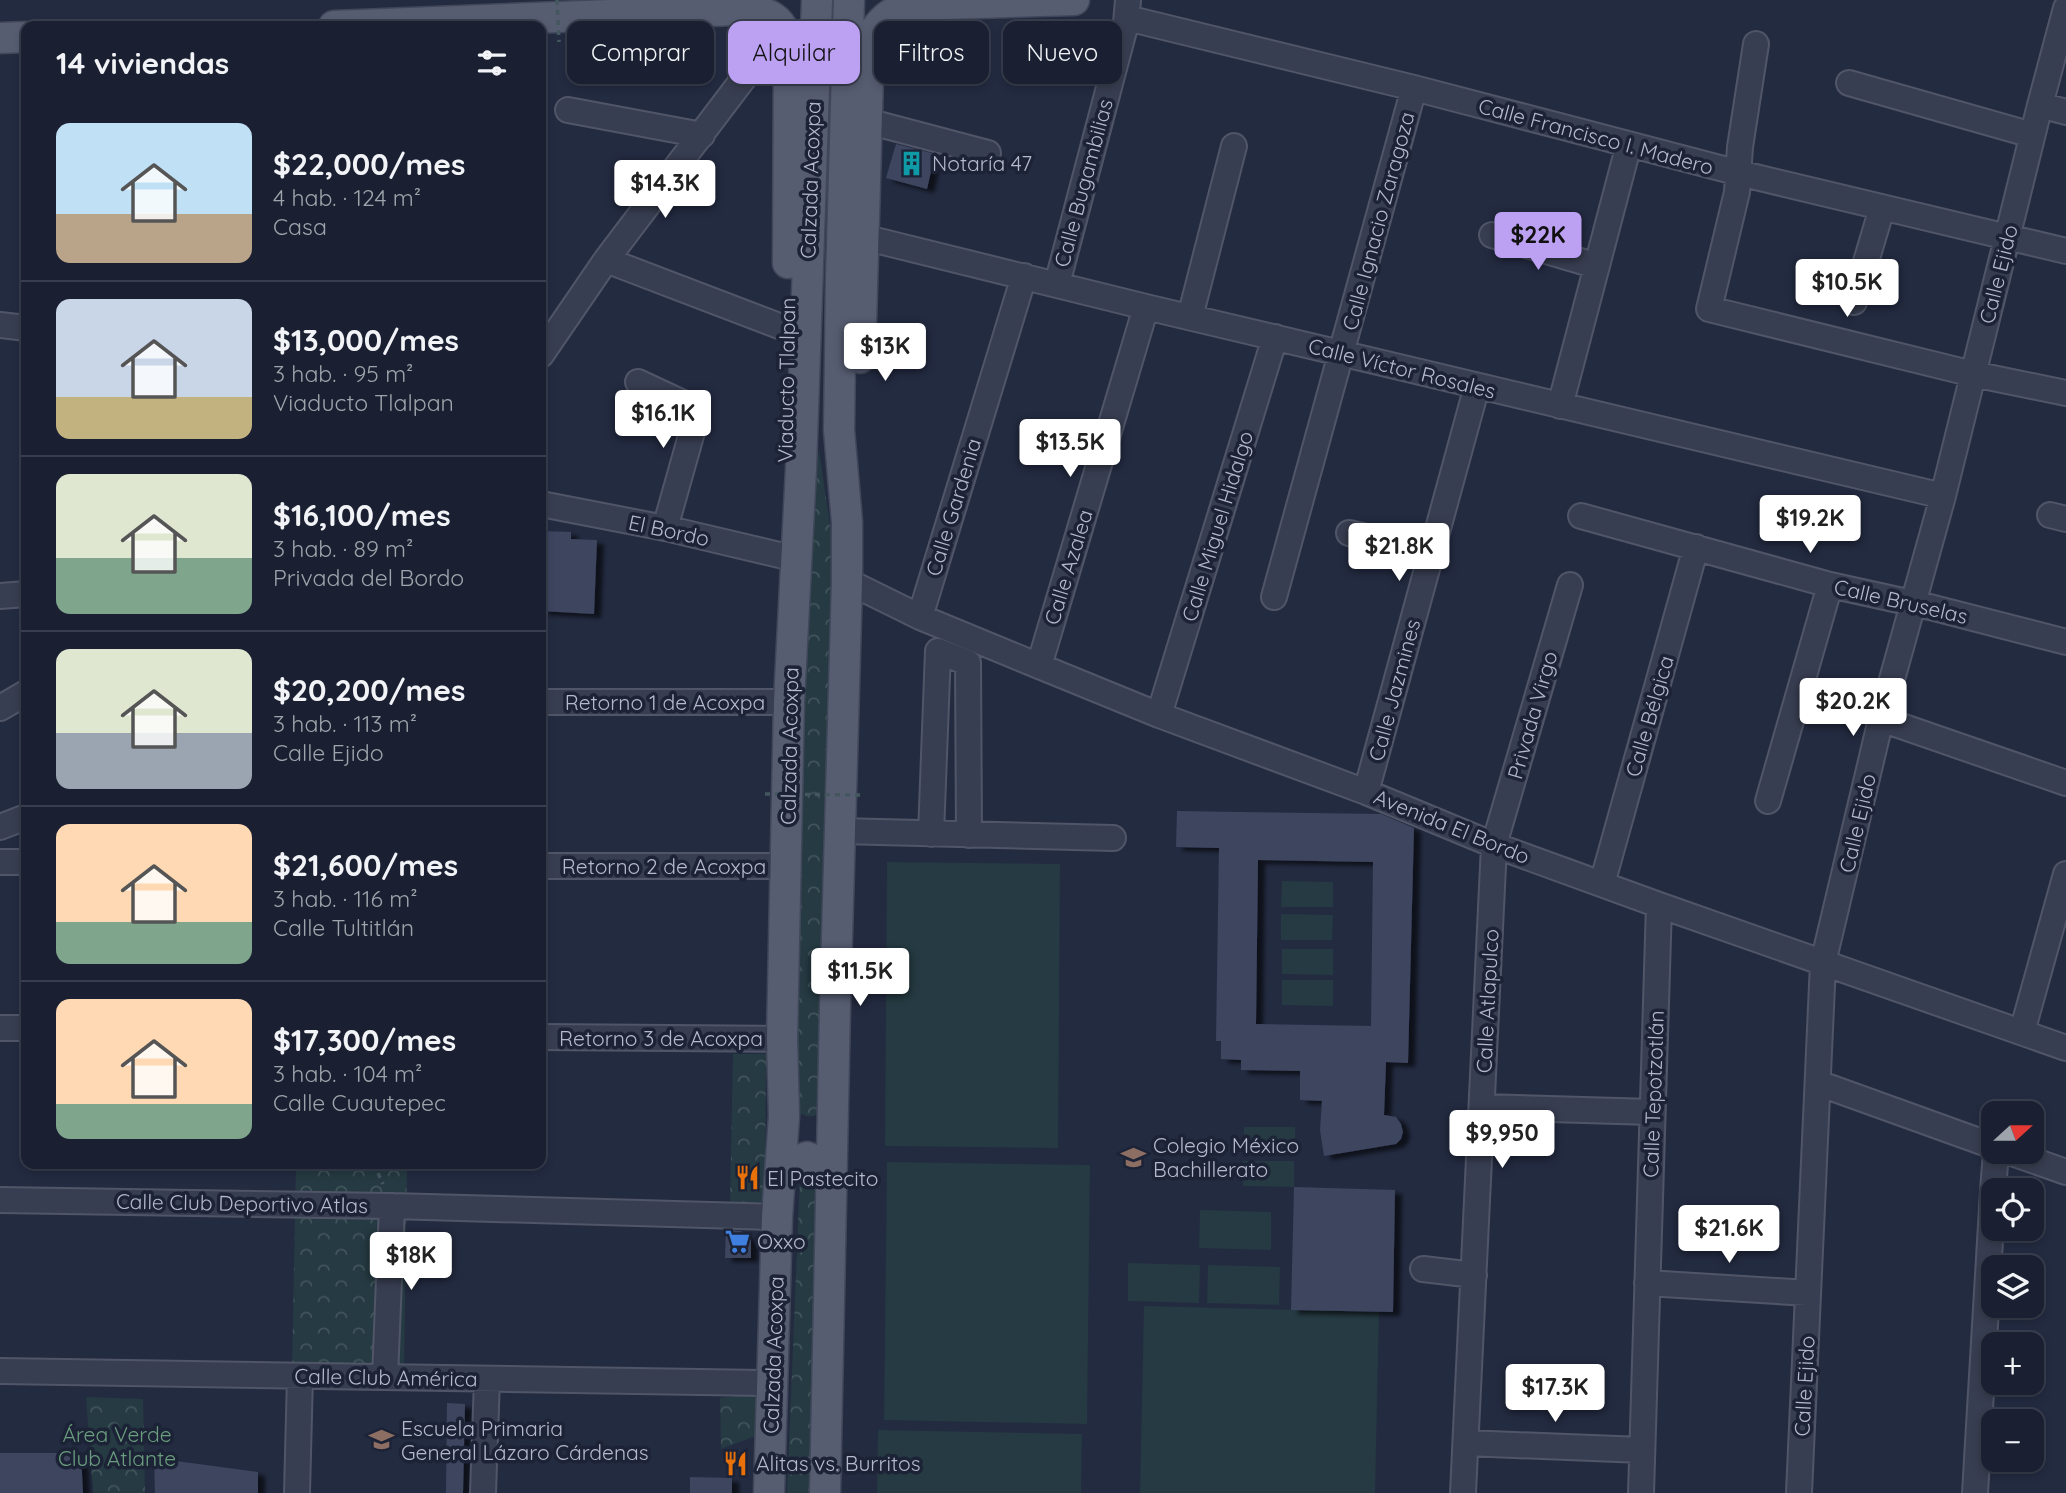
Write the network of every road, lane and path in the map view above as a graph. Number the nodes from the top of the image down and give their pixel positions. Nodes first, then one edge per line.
1 (614, 0) edge
2 (1074, 0) edge
3 (565, 8) edge
4 (2066, 8) edge
5 (1128, 9) edge
6 (735, 10) junction
7 (816, 14) edge
8 (848, 15) edge
9 (475, 21) edge
10 (747, 21) edge
11 (21, 37) edge
12 (0, 38) edge
13 (558, 42) dead end
14 (1756, 44) dead end
15 (1849, 83) dead end
16 (740, 84) edge
17 (789, 85) joint
18 (1414, 88) junction
19 (2039, 106) junction
20 (568, 110) dead end
21 (2066, 112) edge
22 (867, 121) junction
23 (702, 135) junction
24 (2032, 135) junction
25 (1629, 144) junction
26 (1234, 146) dead end
27 (988, 153) dead end
28 (1739, 173) junction
29 (1882, 208) junction
30 (1492, 235) dead end
31 (2007, 236) junction
32 (863, 237) junction
33 (2066, 251) edge
34 (606, 260) junction
35 (1597, 266) junction
36 (1024, 276) junction
37 (1057, 284) junction
38 (1854, 302) dead end
39 (1146, 307) junction
40 (1190, 317) junction
41 (0, 325) edge
42 (21, 327) edge
43 (787, 329) junction
44 (1275, 337) junction
45 (546, 348) edge
46 (1341, 353) junction
47 (1973, 373) junction
48 (638, 382) dead end
49 (1476, 386) junction
50 (2066, 393) edge
51 (1560, 406) junction
52 (1943, 496) junction
53 (546, 505) edge
54 (1581, 516) dead end
55 (847, 522) junction
56 (665, 528) junction
57 (1349, 533) dead end
58 (1696, 547) junction
59 (1431, 552) junction
60 (796, 559) junction
61 (846, 581) junction
62 (1570, 585) dead end
63 (1830, 585) junction
64 (21, 594) edge
65 (0, 596) edge
66 (1274, 597) dead end
67 (1913, 603) junction
68 (920, 617) junction
69 (2066, 642) edge
70 (1039, 666) junction
71 (21, 695) edge
72 (546, 702) edge
73 (789, 702) junction
74 (0, 708) edge
75 (1158, 715) junction
76 (1881, 719) junction
77 (2066, 783) edge
78 (1366, 792) junction
79 (765, 794) dead end
80 (862, 795) dead end
81 (1768, 801) dead end
82 (21, 819) edge
83 (0, 827) edge
84 (839, 831) junction
85 (931, 834) junction
86 (969, 835) junction
87 (1113, 838) dead end
88 (1494, 845) junction
89 (0, 862) edge
90 (21, 862) edge
91 (546, 866) edge
92 (786, 866) junction
93 (2066, 874) edge
94 (1602, 884) junction
95 (1659, 905) junction
96 (1823, 963) junction
97 (0, 1028) edge
98 (21, 1028) edge
99 (2022, 1032) junction
100 (546, 1037) edge
101 (782, 1039) junction
102 (2066, 1048) edge
103 (1818, 1083) junction
104 (1482, 1107) junction
105 (1652, 1112) junction
106 (784, 1116) junction
107 (832, 1116) junction
108 (1981, 1142) edge
109 (2043, 1164) edge
110 (782, 1166) junction
111 (2066, 1172) edge
112 (831, 1180) junction
113 (0, 1200) edge
114 (391, 1206) junction
115 (777, 1217) junction
116 (1990, 1241) edge
117 (1423, 1269) dead end
118 (1474, 1275) junction
119 (1647, 1283) junction
120 (1808, 1293) junction
121 (0, 1371) edge
122 (300, 1376) junction
123 (386, 1377) junction
124 (487, 1379) junction
125 (771, 1383) junction
126 (1466, 1443) junction
127 (1642, 1450) junction
128 (297, 1493) edge
129 (484, 1493) edge
130 (769, 1493) edge
131 (825, 1493) edge
132 (1463, 1493) edge
133 (1641, 1493) edge
134 (1799, 1493) edge
135 (1975, 1493) edge

1 - 3 main road
2 - 22 main road
3 - 6 main road, Viaducto Tlalpan
3 - 9 main road, Viaducto Tlalpan
3 - 13 path, bridge
4 - 19 street, Calle Ejido
5 - 18 street, Calle Francisco I. Madero
5 - 37 street, Calle Bugambilias
6 - 10 street
6 - 17 main road, Viaducto Tlalpan
7 - 60 main road, Calzada Acoxpa
8 - 55 main road, Calzada Acoxpa
11 - 12 main road
14 - 28 street
15 - 24 street
16 - 23 street
17 - 43 main road, Viaducto Tlalpan
18 - 25 street, Calle Francisco I. Madero
18 - 46 street, Calle Ignacio Zaragoza
19 - 21 street
19 - 24 street, Calle Ejido
20 - 23 street
22 - 27 street
22 - 32 main road
23 - 34 street
24 - 31 street, Calle Ejido
25 - 28 street, Calle Francisco I. Madero
25 - 35 street
26 - 40 street
28 - 29 street, Calle Francisco I. Madero
28 - 47 street
29 - 31 street, Calle Francisco I. Madero
29 - 38 street
30 - 35 street
31 - 33 street, Calle Francisco I. Madero
31 - 47 street, Calle Ejido
32 - 36 street, Calle Víctor Rosales
32 - 55 main road
34 - 43 street
34 - 45 street
35 - 51 street
36 - 37 street, Calle Víctor Rosales
36 - 68 street, Calle Gardenia
37 - 39 street, Calle Víctor Rosales
39 - 40 street, Calle Víctor Rosales
39 - 70 street, Calle Azalea
40 - 44 street, Calle Víctor Rosales
41 - 42 street
43 - 60 main road, Viaducto Tlalpan
44 - 46 street, Calle Víctor Rosales
44 - 75 street, Calle Miguel Hidalgo
46 - 49 street, Calle Víctor Rosales
46 - 66 street, Calle Ignacio Zaragoza
47 - 50 street
47 - 52 street, Calle Ejido
48 - 56 street
49 - 51 street, Calle Víctor Rosales
49 - 59 street, Calle Jazmines
51 - 52 street, Calle Víctor Rosales
52 - 67 street, Calle Ejido
53 - 56 street, El Bordo
54 - 58 street, Calle Bruselas
55 - 61 main road, Calzada Acoxpa
56 - 60 street, El Bordo
57 - 59 street
58 - 63 street, Calle Bruselas
58 - 94 street, Calle Bélgica
59 - 78 street, Calle Jazmines
60 - 73 main road, Calzada Acoxpa
61 - 68 street, Avenida El Bordo
61 - 84 main road, Calzada Acoxpa
62 - 88 street, Privada Virgo
63 - 67 street, Calle Bruselas
63 - 81 street
64 - 65 street
67 - 69 street, Calle Bruselas
67 - 76 street, Calle Ejido
68 - 70 street, Avenida El Bordo
70 - 75 street, Avenida El Bordo
71 - 74 street
72 - 73 street, Retorno 1 de Acoxpa
73 - 92 main road, Calzada Acoxpa
75 - 78 street, Avenida El Bordo
76 - 77 street
76 - 96 street, Calle Ejido
78 - 88 street, Avenida El Bordo
79 - 80 path, bridge
82 - 83 street
84 - 85 street
84 - 107 main road, Calzada Acoxpa
85 - 86 street
85 - 86 street
86 - 87 street
88 - 94 street, Avenida El Bordo
88 - 104 street, Calle Atlapulco
89 - 90 street
91 - 92 street, Retorno 2 de Acoxpa
92 - 101 main road, Calzada Acoxpa
93 - 99 street
94 - 95 street, Avenida El Bordo
95 - 96 street, Avenida El Bordo
95 - 105 street, Calle Tepotzotlán
96 - 99 street, Avenida El Bordo
96 - 103 street, Calle Ejido
97 - 98 street
99 - 102 street, Avenida El Bordo
100 - 101 street, Retorno 3 de Acoxpa
101 - 106 main road, Calzada Acoxpa
103 - 108 street
103 - 120 street, Calle Ejido
104 - 105 street
104 - 118 street, Calle Atlapulco
105 - 119 street, Calle Tepotzotlán
106 - 107 main road
106 - 110 main road, Calzada Acoxpa
107 - 112 main road, Calzada Acoxpa
109 - 111 street
110 - 112 main road
110 - 115 main road, Calzada Acoxpa
112 - 131 main road, Calzada Acoxpa
113 - 114 street, Calle Club Deportivo Atlas
114 - 115 street, Calle Club Deportivo Atlas
114 - 123 street
115 - 125 main road, Calzada Acoxpa
116 - 135 street
117 - 118 street
118 - 126 street, Calle Atlapulco
119 - 120 street
119 - 127 street, Calle Tepotzotlán
120 - 134 street, Calle Ejido
121 - 122 street, Calle Club América
122 - 123 street, Calle Club América
122 - 128 street
123 - 124 street, Calle Club América
124 - 125 street, Calle Club América
124 - 129 street
125 - 130 main road, Calzada Acoxpa
126 - 127 street
126 - 132 street, Calle Atlapulco
127 - 133 street, Calle Tepotzotlán

